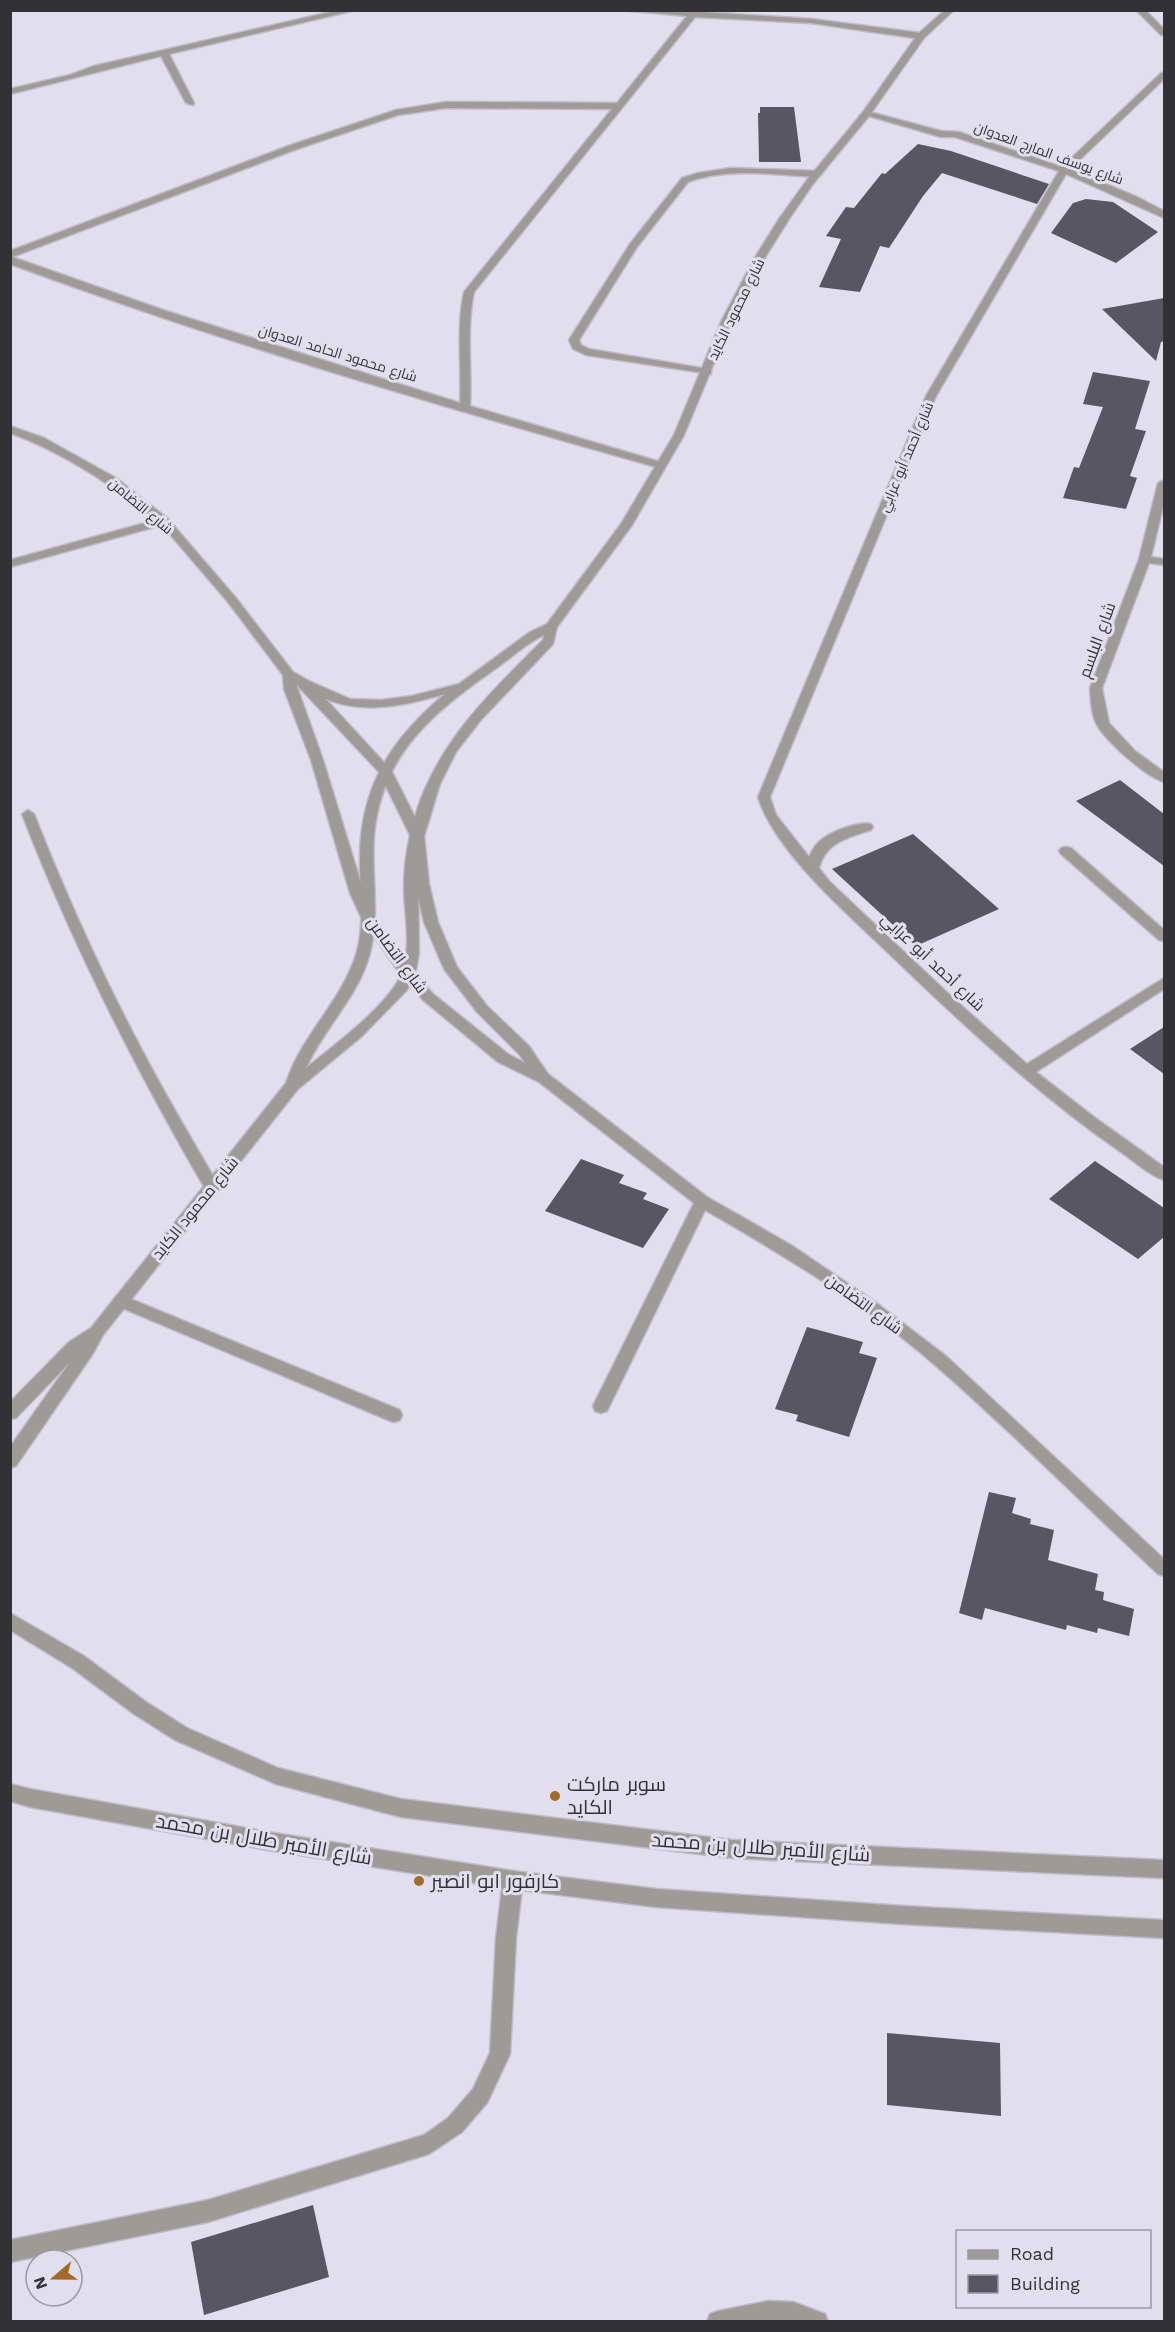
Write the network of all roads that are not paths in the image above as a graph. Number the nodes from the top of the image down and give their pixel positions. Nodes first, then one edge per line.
1 (352, 10) edge
2 (625, 10) edge
3 (950, 10) edge
4 (1140, 10) edge
5 (693, 14) junction
6 (1164, 33) edge
7 (921, 36) junction
8 (164, 53) junction
9 (1164, 75) edge
10 (10, 92) edge
11 (190, 103) dead end
12 (619, 106) junction
13 (869, 110) junction
14 (1064, 170) junction
15 (817, 174) junction
16 (1164, 215) edge
17 (10, 255) edge
18 (10, 260) edge
19 (706, 372) junction
20 (465, 409) junction
21 (10, 429) edge
22 (660, 465) junction
23 (1164, 483) edge
24 (164, 521) junction
25 (1145, 559) junction
26 (1164, 562) edge
27 (10, 564) edge
28 (551, 627) junction
29 (289, 675) junction
30 (305, 684) junction
31 (469, 684) junction
32 (385, 770) junction
33 (1164, 778) edge
34 (28, 814) dead end
35 (866, 827) dead end
36 (417, 835) junction
37 (1066, 850) dead end
38 (818, 877) junction
39 (369, 920) junction
40 (1164, 937) edge
41 (408, 975) junction
42 (1164, 983) edge
43 (1026, 1071) junction
44 (544, 1078) junction
45 (293, 1085) junction
46 (1164, 1174) edge
47 (212, 1188) junction
48 (702, 1201) junction
49 (121, 1301) junction
50 (97, 1331) junction
51 (601, 1406) dead end
52 (10, 1413) edge
53 (394, 1415) dead end
54 (10, 1461) edge
55 (1162, 1570) edge
56 (10, 1620) edge
57 (10, 1792) edge
58 (1164, 1869) edge
59 (513, 1880) junction
60 (1164, 1929) edge
61 (10, 2251) edge
62 (718, 2322) edge
63 (817, 2322) edge

1 - 8 street
2 - 5 street
3 - 7 street, شارع محمود الكايد
4 - 6 street
5 - 7 street
5 - 12 street
7 - 13 street, شارع محمود الكايد
8 - 10 street
8 - 11 street
9 - 14 street, شارع أحمد أبو عرابي
12 - 17 street
12 - 20 street
13 - 14 street, شارع يوسف المارج العدوان
13 - 15 street, شارع محمود الكايد
14 - 16 street, شارع يوسف المارج العدوان
14 - 38 street, شارع أحمد أبو عرابي
15 - 19 street, شارع محمود الكايد
15 - 19 street
18 - 20 street, شارع محمود الحامد العدوان
19 - 22 street, شارع محمود الكايد
20 - 22 street, شارع محمود الحامد العدوان
21 - 24 street, شارع التضامن
22 - 28 street, شارع محمود الكايد
23 - 25 street, شارع البلسم
24 - 27 street
24 - 29 street, شارع التضامن
25 - 26 street
25 - 33 street, شارع البلسم
28 - 31 street, شارع محمود الكايد
28 - 36 street, شارع محمود الكايد
29 - 30 street, شارع التضامن
29 - 39 street, شارع التضامن
30 - 31 street
30 - 32 street, شارع التضامن
31 - 32 street, شارع محمود الكايد
32 - 36 street, شارع التضامن
32 - 39 street, شارع محمود الكايد
34 - 47 street
35 - 38 street
36 - 41 street, شارع محمود الكايد
36 - 44 street, شارع التضامن
37 - 40 street
38 - 43 street, شارع أحمد أبو عرابي
39 - 41 street, شارع التضامن
39 - 45 street, شارع محمود الكايد
41 - 44 street, شارع التضامن
41 - 45 street, شارع محمود الكايد
42 - 43 street
43 - 46 street, شارع أحمد أبو عرابي
44 - 48 street, شارع التضامن
45 - 47 street, شارع محمود الكايد
47 - 49 street, شارع محمود الكايد
48 - 51 street
48 - 55 street, شارع التضامن
49 - 50 street, شارع محمود الكايد
49 - 53 street
50 - 52 street, شارع محمود الكايد
50 - 54 street, شارع محمود الكايد
56 - 58 street, شارع الأمير طلال بن محمد
57 - 59 street, شارع الأمير طلال بن محمد
59 - 60 street, شارع الأمير طلال بن محمد
59 - 61 street
62 - 63 street

